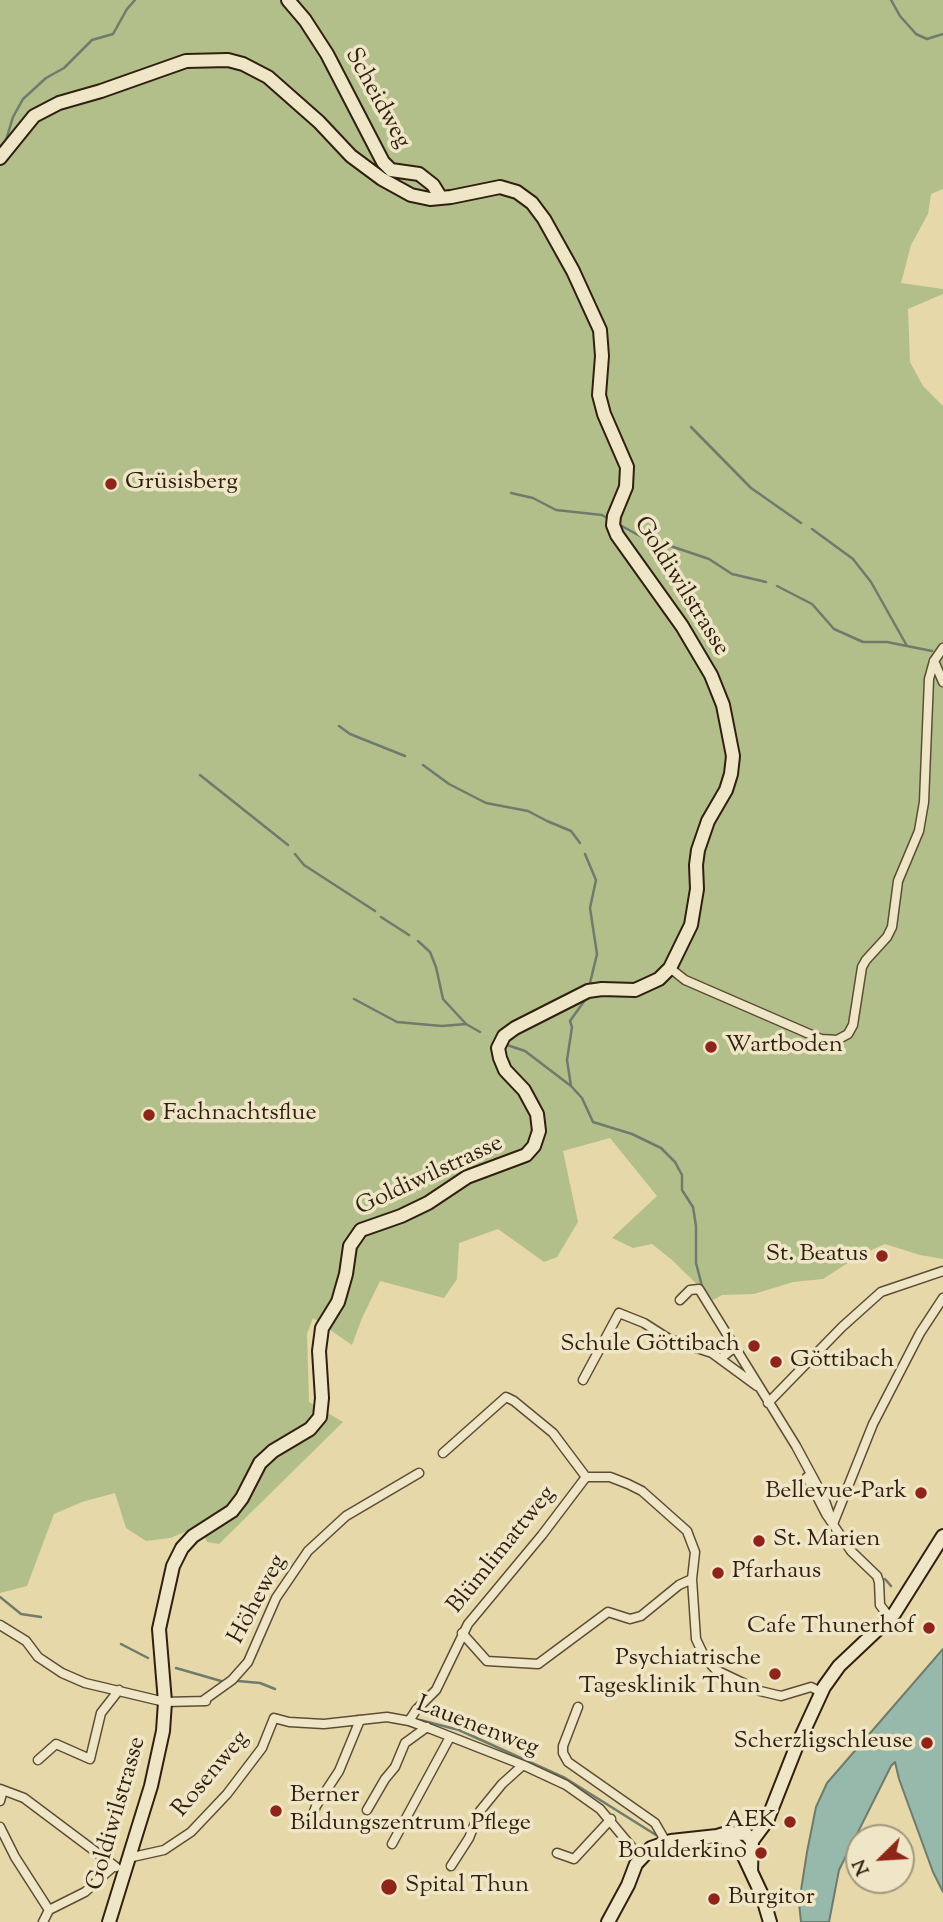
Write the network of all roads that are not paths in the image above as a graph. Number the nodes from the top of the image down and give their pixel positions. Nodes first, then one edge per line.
1 (288, 0) edge
2 (0, 158) edge
3 (440, 198) junction
4 (943, 648) edge
5 (934, 661) junction
6 (943, 682) edge
7 (670, 968) junction
8 (943, 1271) edge
9 (943, 1298) edge
10 (680, 1300) dead end
11 (735, 1347) junction
12 (720, 1359) junction
13 (583, 1380) dead end
14 (759, 1387) junction
15 (768, 1403) junction
16 (443, 1453) dead end
17 (419, 1473) dead end
18 (586, 1477) junction
19 (833, 1524) junction
20 (943, 1536) edge
21 (692, 1579) junction
22 (890, 1618) junction
23 (0, 1625) edge
24 (462, 1633) junction
25 (120, 1690) junction
26 (821, 1692) junction
27 (165, 1702) junction
28 (578, 1707) dead end
29 (274, 1718) joint
30 (360, 1720) junction
31 (409, 1721) junction
32 (427, 1727) junction
33 (450, 1737) junction
34 (38, 1760) dead end
35 (523, 1765) junction
36 (1, 1789) edge
37 (0, 1801) edge
38 (367, 1810) dead end
39 (611, 1819) junction
40 (310, 1823) dead end
41 (0, 1827) edge
42 (745, 1841) junction
43 (666, 1842) junction
44 (392, 1844) dead end
45 (558, 1853) dead end
46 (640, 1857) junction
47 (122, 1864) junction
48 (451, 1866) dead end
49 (49, 1910) junction
50 (43, 1922) edge
51 (109, 1922) edge
52 (608, 1922) edge
53 (770, 1922) edge

1 - 3 street, Scheidweg
2 - 3 street, Goldiwilstrasse
3 - 7 street, Goldiwilstrasse
4 - 5 street
5 - 6 street
5 - 7 street
7 - 27 street, Goldiwilstrasse
8 - 15 street
9 - 19 street
10 - 11 street
11 - 12 street
11 - 14 street
12 - 13 street
12 - 14 street
14 - 15 street
15 - 19 street
16 - 18 street, Blümlimattweg
17 - 27 street, Höheweg
18 - 21 street, Blümlimattweg
18 - 24 street, Blümlimattweg
19 - 22 street
20 - 22 street
21 - 24 street
21 - 26 street, Blümlimattweg
22 - 26 street
23 - 25 street
24 - 31 street, Blümlimattweg
25 - 27 street
25 - 34 street
26 - 42 street
27 - 47 street, Goldiwilstrasse
28 - 43 street
29 - 30 street, Lauenenweg
29 - 47 street, Rosenweg
30 - 31 street, Lauenenweg
30 - 40 street
31 - 32 street, Lauenenweg
32 - 33 street, Lauenenweg
32 - 38 street
33 - 35 street, Lauenenweg
33 - 44 street
35 - 39 street, Lauenenweg
35 - 48 street
36 - 37 street
36 - 47 street
39 - 45 street
39 - 46 street, Lauenenweg
41 - 49 street
42 - 43 street
42 - 53 street
43 - 46 street
46 - 52 street
47 - 49 street
47 - 51 street, Goldiwilstrasse
49 - 50 street

